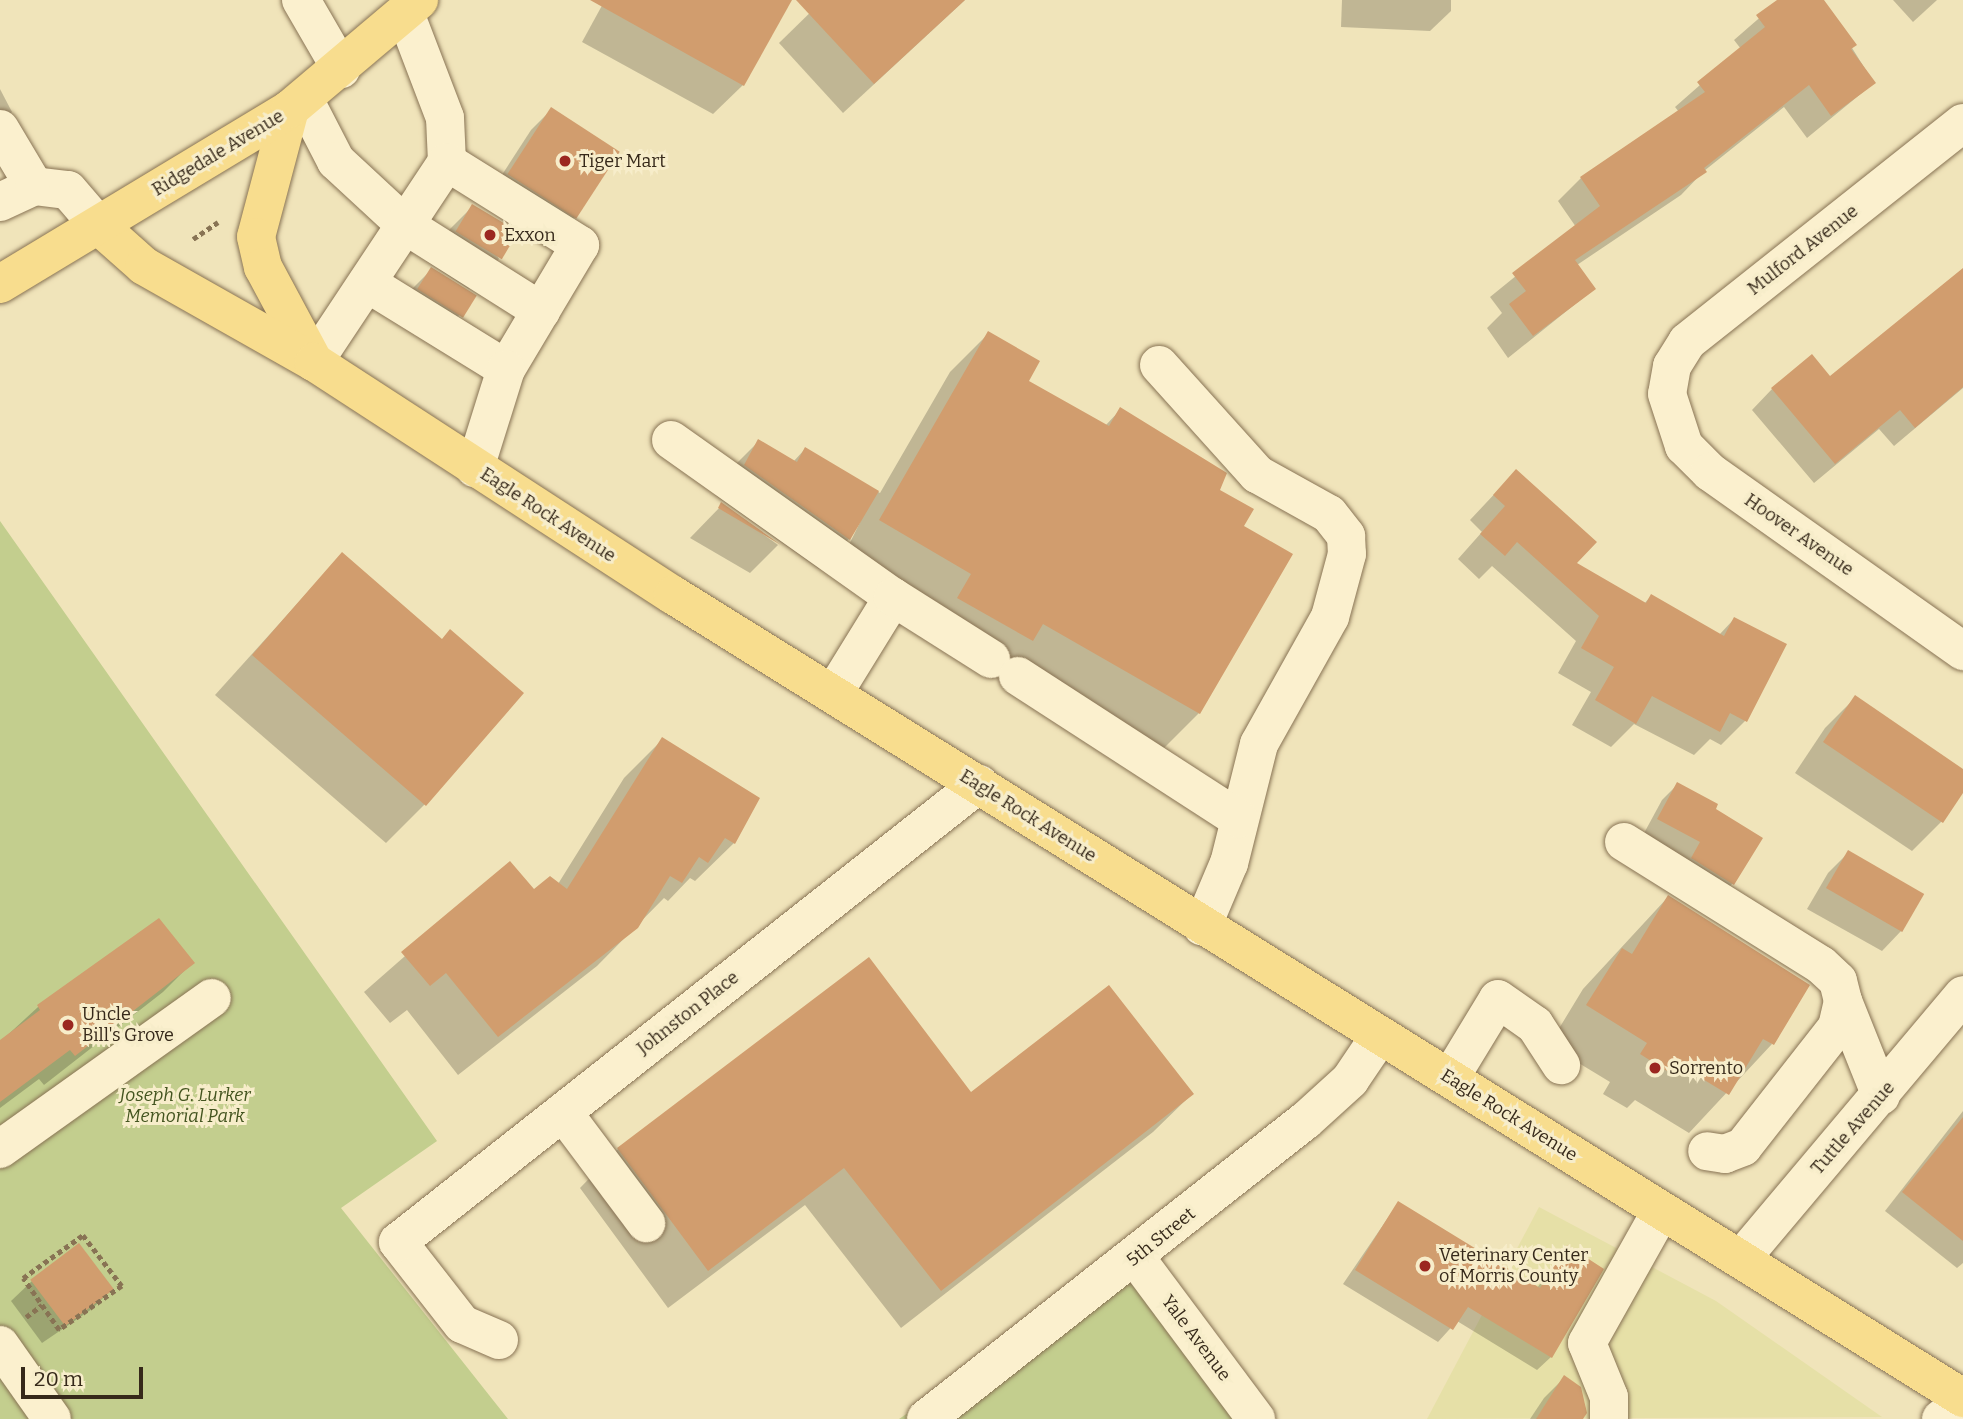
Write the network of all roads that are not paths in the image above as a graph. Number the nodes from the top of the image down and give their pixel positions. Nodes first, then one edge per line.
1 (301, 0) edge
2 (412, 6) edge
3 (341, 69) junction
4 (297, 104) junction
5 (1963, 123) edge
6 (0, 129) edge
7 (447, 162) junction
8 (34, 186) junction
9 (0, 202) edge
10 (405, 225) junction
11 (99, 226) junction
12 (0, 284) edge
13 (366, 284) junction
14 (541, 311) junction
15 (314, 362) junction
16 (1159, 365) dead end
17 (506, 369) junction
18 (1667, 394) joint
19 (671, 440) dead end
20 (475, 468) junction
21 (893, 597) junction
22 (1963, 651) edge
23 (833, 694) junction
24 (979, 785) junction
25 (1239, 819) junction
26 (1625, 842) dead end
27 (1202, 927) junction
28 (1963, 995) edge
29 (212, 998) dead end
30 (1843, 1001) junction
31 (1379, 1037) junction
32 (1562, 1065) dead end
33 (1450, 1077) junction
34 (1881, 1096) junction
35 (563, 1112) junction
36 (0, 1149) edge
37 (1707, 1151) dead end
38 (1661, 1211) junction
39 (646, 1223) dead end
40 (1136, 1258) junction
41 (1741, 1259) junction
42 (499, 1340) dead end
43 (0, 1345) edge
44 (1963, 1400) edge
45 (52, 1419) edge
46 (926, 1419) edge
47 (1256, 1419) edge
48 (1609, 1419) edge
49 (1941, 1419) edge

1 - 3 street
2 - 3 main road, Ridgedale Avenue
2 - 7 street
3 - 4 main road, Ridgedale Avenue
4 - 10 street
4 - 11 main road, Ridgedale Avenue
4 - 15 main road
5 - 18 street, Mulford Avenue
6 - 8 street
7 - 10 street
7 - 14 street
8 - 9 street
8 - 11 street
10 - 13 street
10 - 14 street
11 - 12 main road, Ridgedale Avenue
11 - 15 main road, Eagle Rock Avenue
13 - 15 street
13 - 17 street
14 - 17 street
15 - 20 main road, Eagle Rock Avenue
16 - 25 street
17 - 20 street
18 - 22 street, Hoover Avenue
19 - 21 street
20 - 23 main road, Eagle Rock Avenue
21 - 23 street
21 - 25 street
23 - 24 main road, Eagle Rock Avenue
24 - 27 main road, Eagle Rock Avenue
24 - 35 street, Johnston Place
25 - 27 street
26 - 30 street
27 - 31 main road, Eagle Rock Avenue
28 - 34 street, Tuttle Avenue
29 - 36 street
30 - 34 street
30 - 37 street
31 - 33 main road, Eagle Rock Avenue
31 - 40 street, 5th Street
32 - 33 street
33 - 38 main road, Eagle Rock Avenue
34 - 41 street, Tuttle Avenue
35 - 39 street
35 - 42 street, Johnston Place
38 - 41 main road, Eagle Rock Avenue
38 - 48 street
40 - 46 street, 5th Street
40 - 47 street, Yale Avenue
41 - 44 main road, Eagle Rock Avenue
43 - 45 street
44 - 49 street

